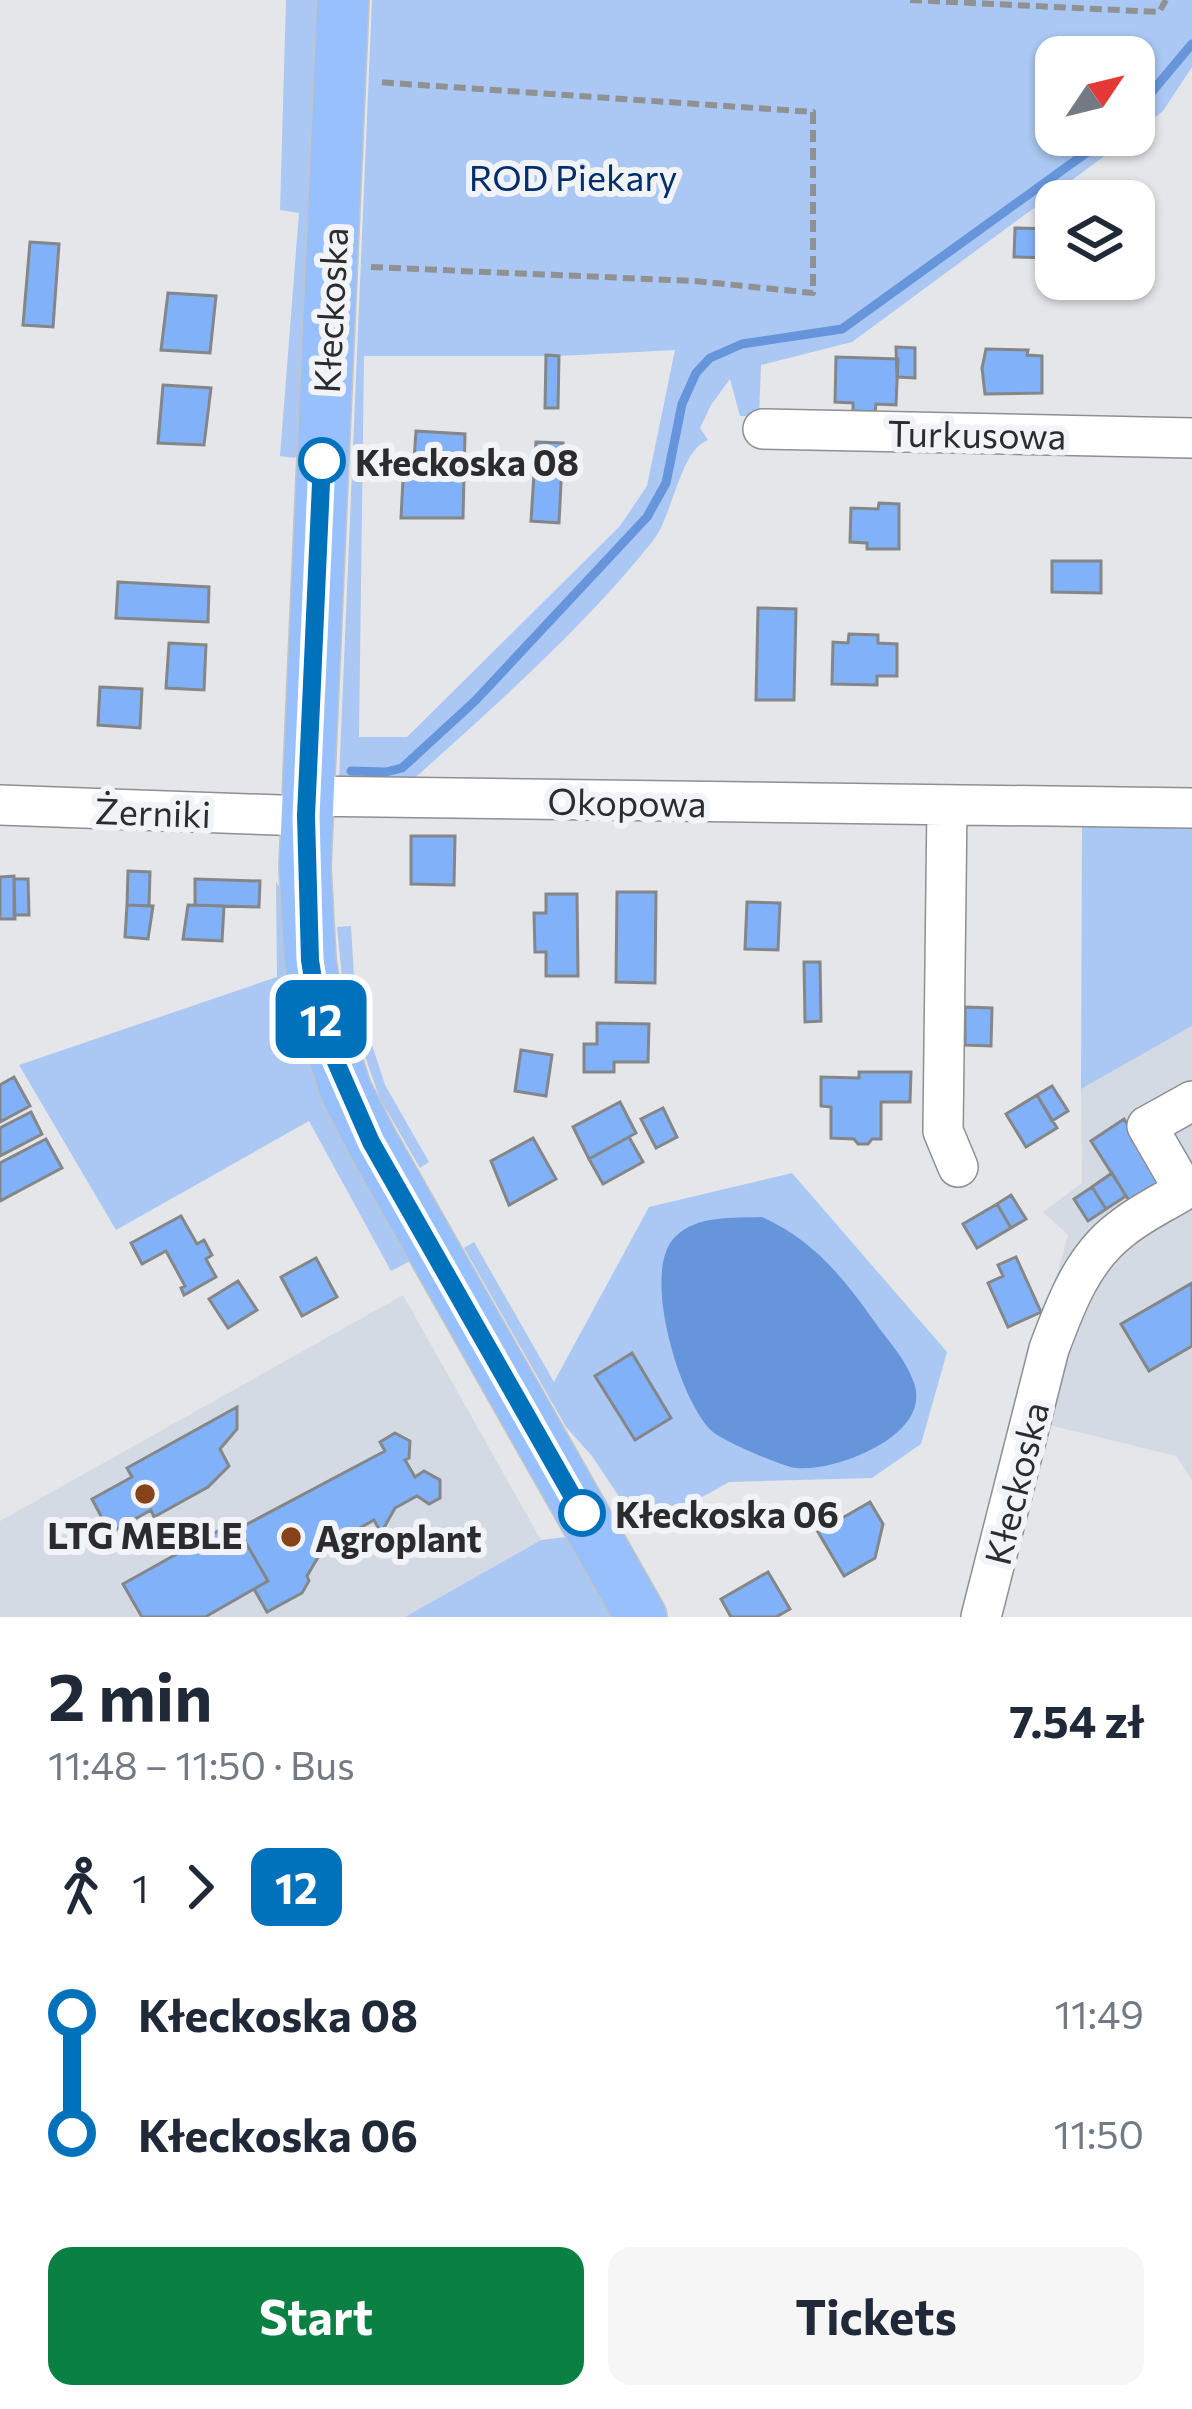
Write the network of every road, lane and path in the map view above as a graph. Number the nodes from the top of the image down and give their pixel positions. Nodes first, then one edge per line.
1 (344, 0) edge
2 (910, 0) edge
3 (1166, 0) edge
4 (340, 85) junction
5 (331, 265) junction
6 (763, 429) dead end
7 (1192, 438) edge
8 (0, 805) edge
9 (947, 805) junction
10 (306, 806) junction
11 (1192, 808) edge
12 (1192, 1101) edge
13 (958, 1167) dead end
14 (641, 1617) edge
15 (981, 1617) edge

1 - 4 main road, Kłeckoska
2 - 3 path
4 - 5 main road, Kłeckoska
4 - 5 path
5 - 10 main road, Kłeckoska
6 - 7 street, Turkusowa
8 - 10 street, Żerniki
9 - 10 street, Okopowa
9 - 11 street, Okopowa
9 - 13 street
10 - 14 main road, Kłeckoska
12 - 15 street, Kłeckoska

